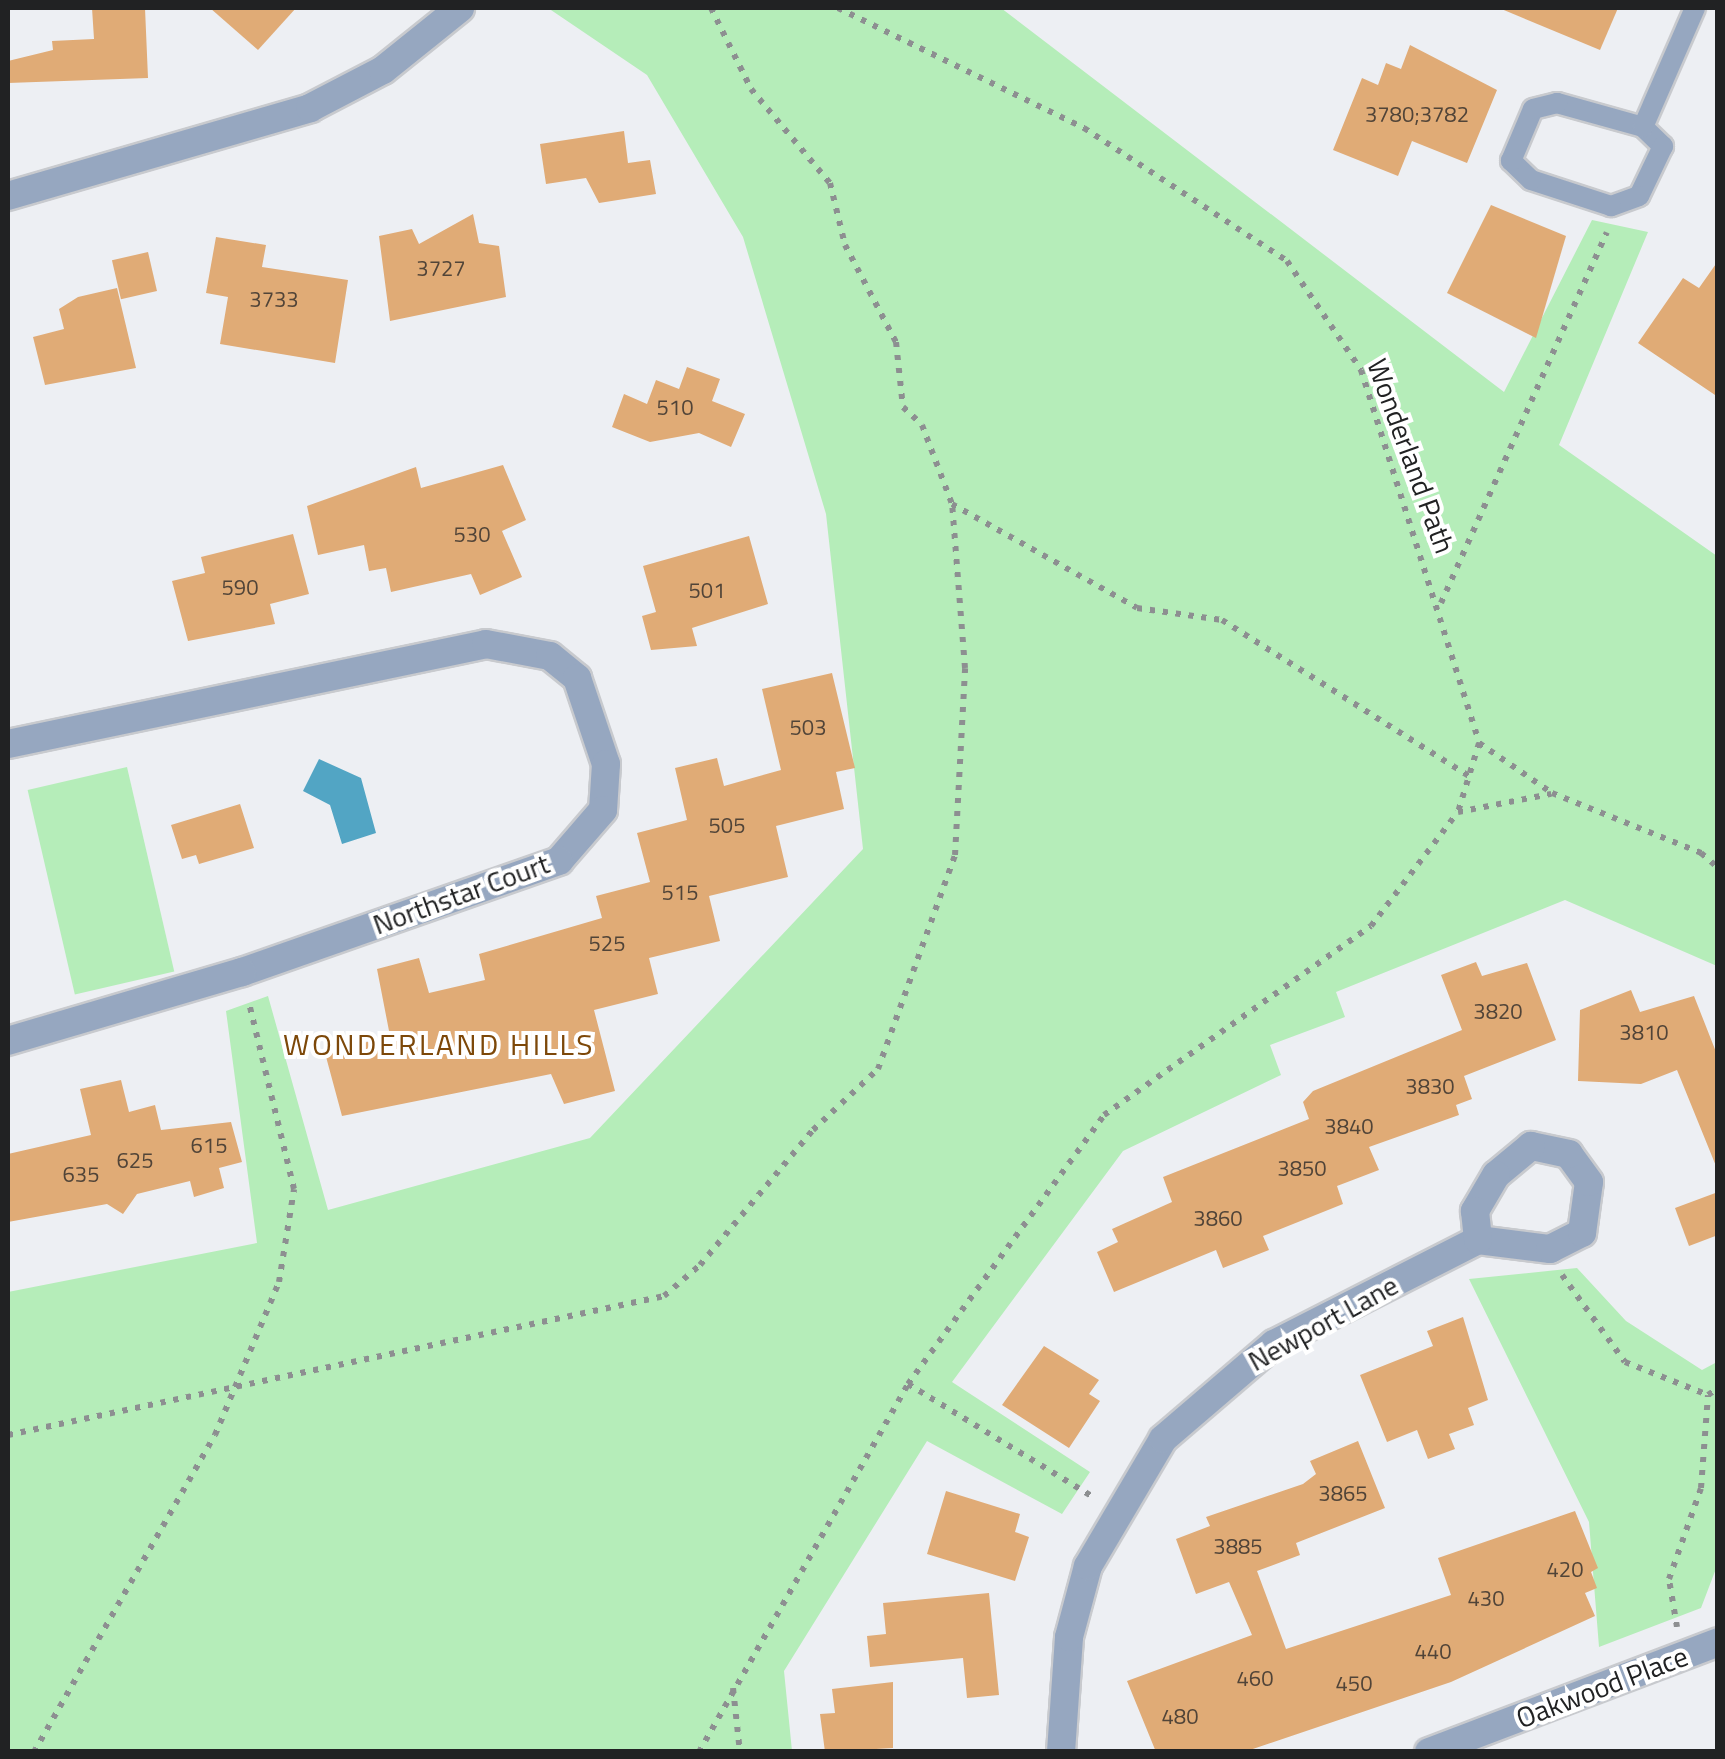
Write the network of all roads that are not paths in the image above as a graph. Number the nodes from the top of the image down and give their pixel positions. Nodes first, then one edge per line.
1 (460, 8) edge
2 (1695, 8) edge
3 (1643, 126) junction
4 (8, 196) edge
5 (8, 744) edge
6 (8, 1041) edge
7 (1478, 1240) junction
8 (1718, 1642) edge
9 (1061, 1752) edge
10 (1430, 1752) edge

1 - 4 street
2 - 3 lane
3 - 3 lane
5 - 6 street, Northstar Court
7 - 7 street
7 - 9 street, Newport Lane
8 - 10 street, Oakwood Place

